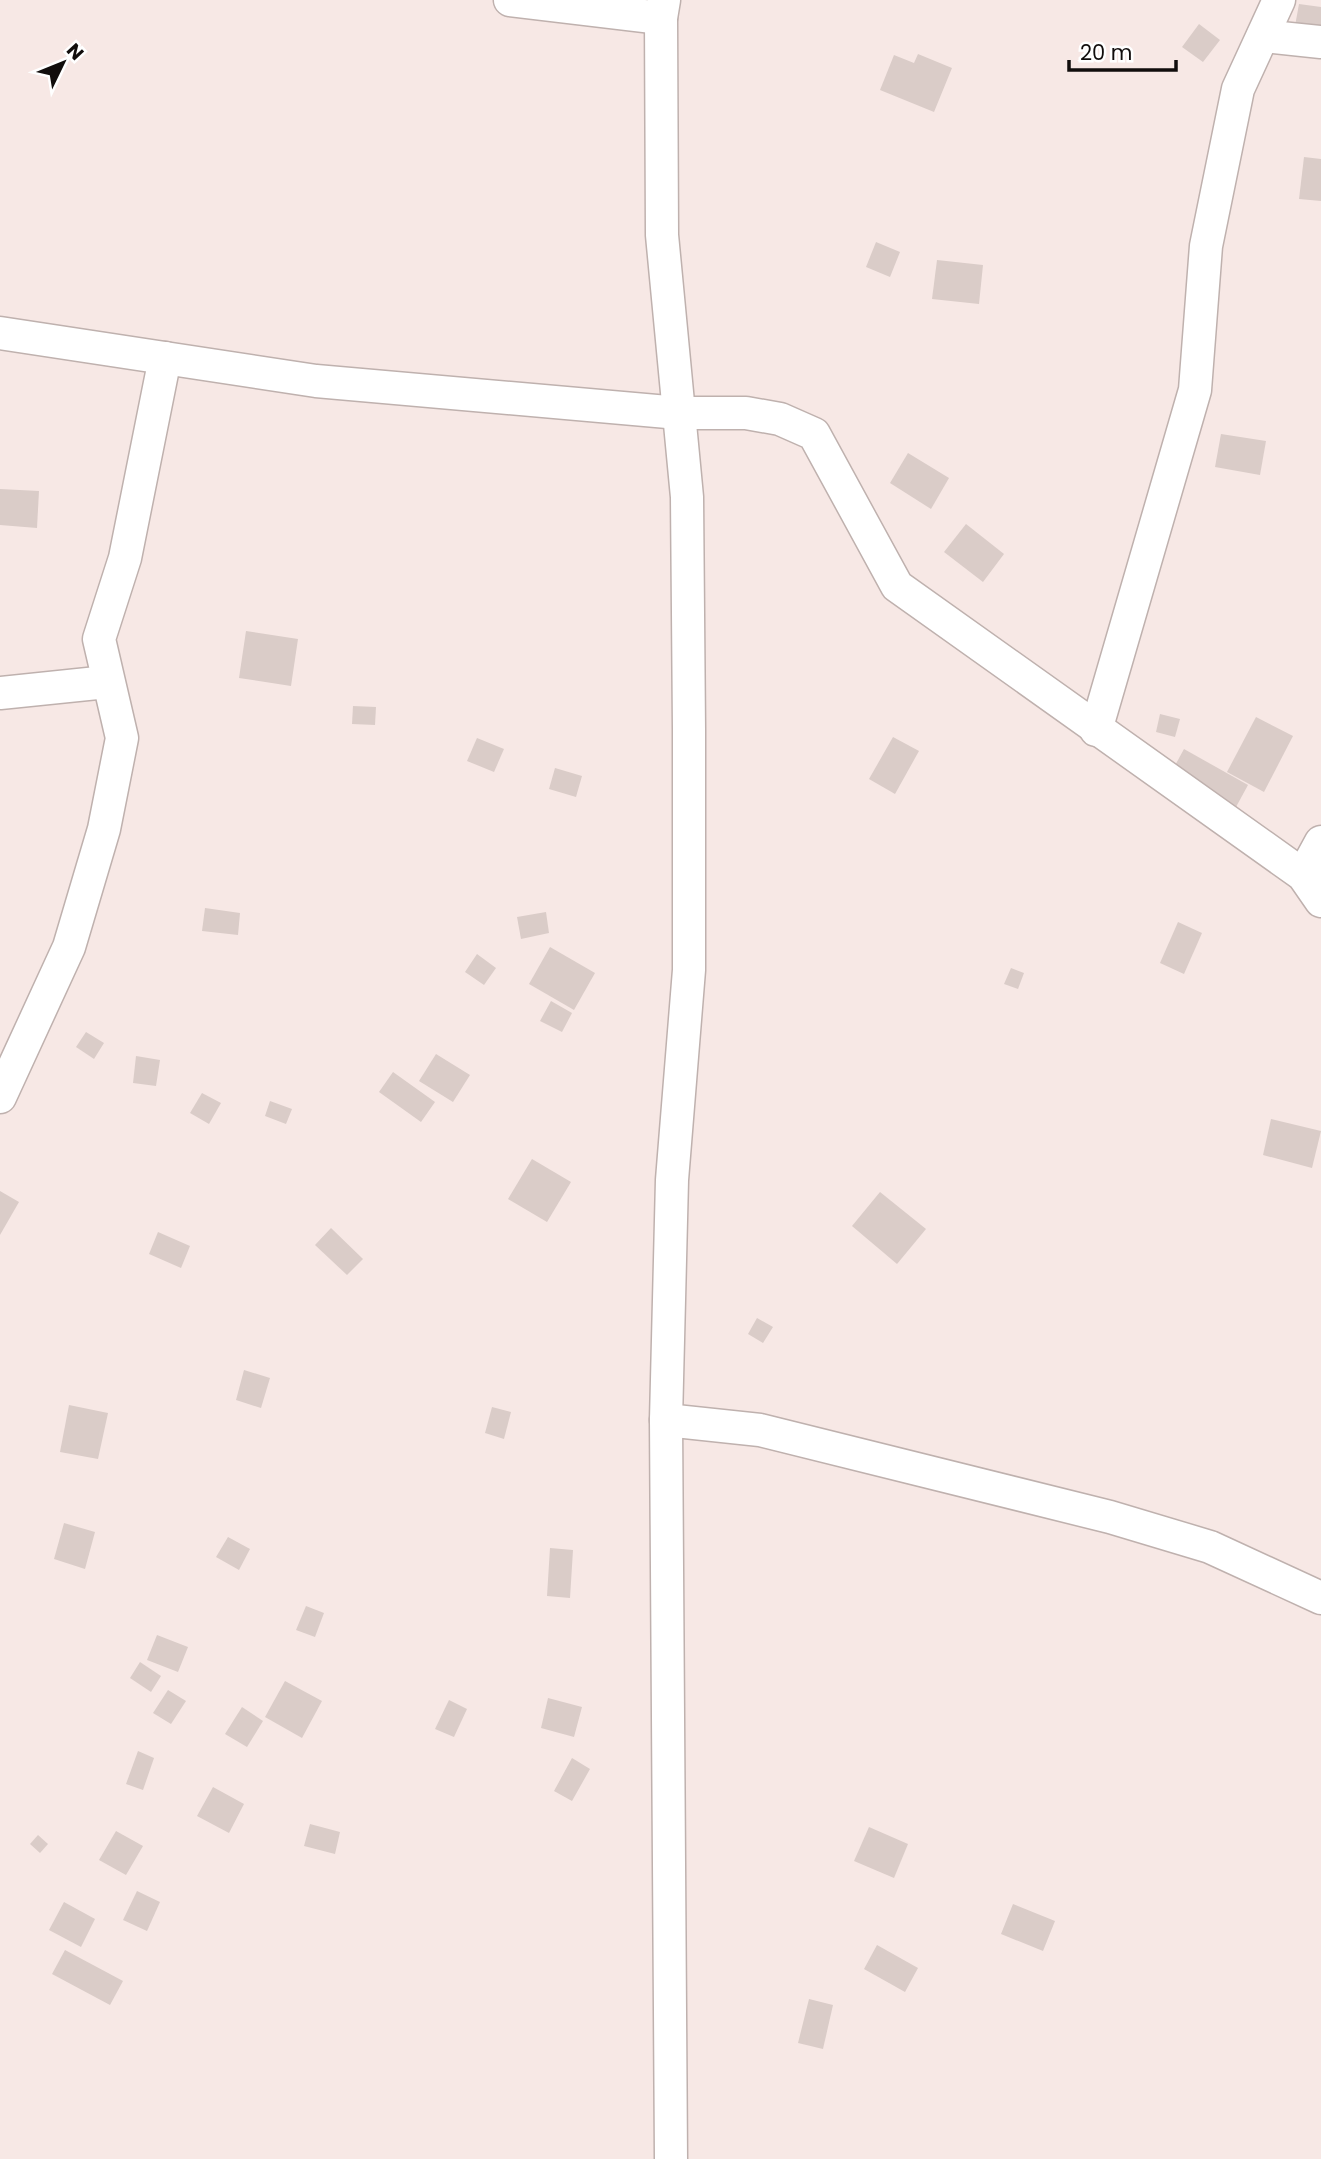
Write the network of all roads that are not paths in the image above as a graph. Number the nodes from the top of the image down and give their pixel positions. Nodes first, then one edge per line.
1 (510, 0) edge
2 (1279, 0) edge
3 (663, 9) edge
4 (1263, 36) junction
5 (1321, 43) edge
6 (0, 333) edge
7 (165, 358) junction
8 (679, 413) junction
9 (107, 682) junction
10 (0, 693) edge
11 (1096, 730) junction
12 (1321, 842) edge
13 (1303, 875) junction
14 (1321, 901) edge
15 (0, 1097) edge
16 (666, 1420) junction
17 (1321, 1598) edge
18 (671, 2159) edge

1 - 3 street
2 - 4 street
3 - 8 street
4 - 5 street
4 - 11 street
6 - 7 street
7 - 8 street
7 - 9 street
8 - 11 street
8 - 16 street
9 - 10 street
9 - 15 street
11 - 13 street
12 - 13 street
13 - 14 street
16 - 17 street
16 - 18 street

